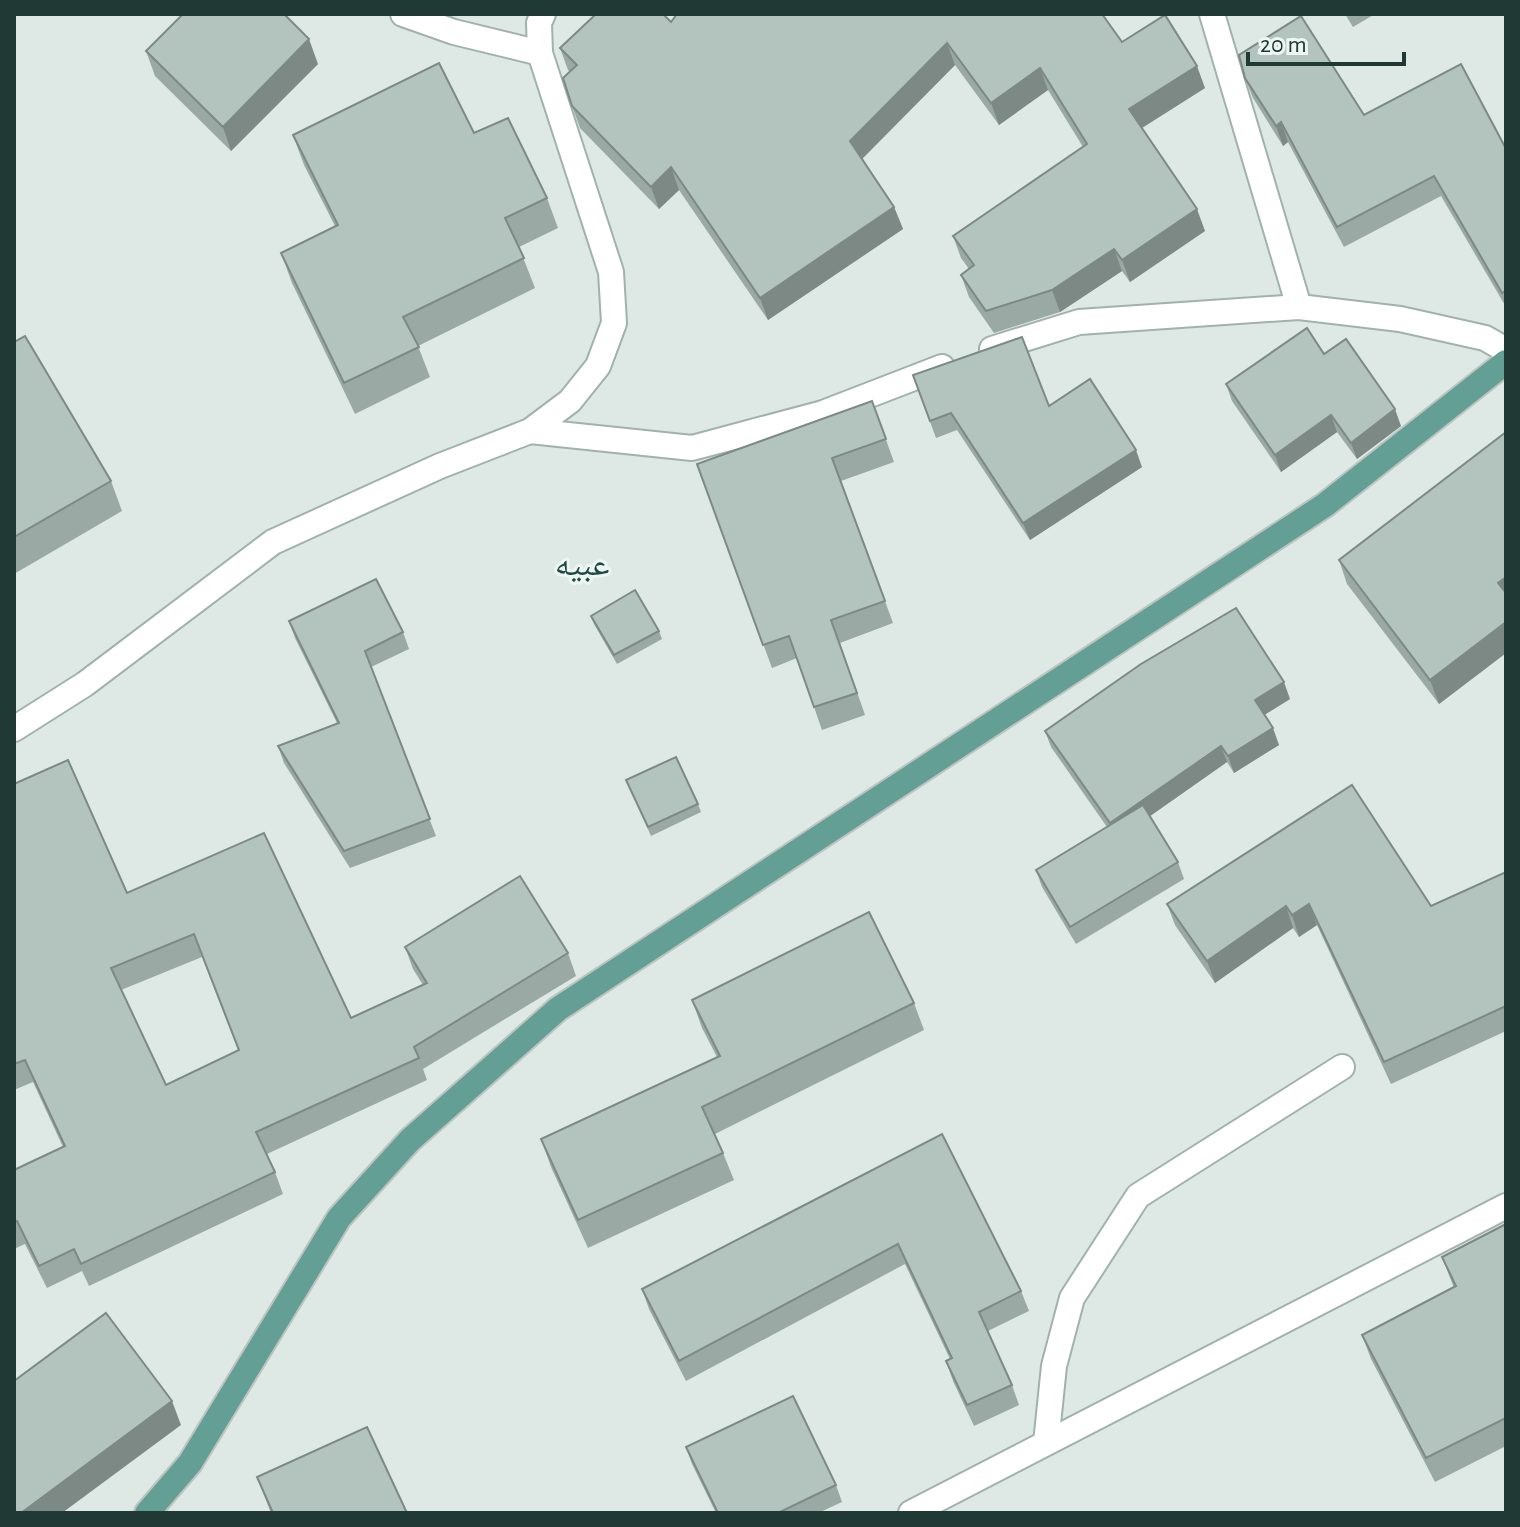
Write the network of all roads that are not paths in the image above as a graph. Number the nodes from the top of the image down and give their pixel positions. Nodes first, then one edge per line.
1 (403, 14) edge
2 (543, 14) edge
3 (1212, 14) edge
4 (540, 53) junction
5 (1299, 307) junction
6 (1506, 350) edge
7 (1506, 362) edge
8 (530, 431) junction
9 (14, 729) edge
10 (1342, 1067) dead end
11 (1506, 1206) edge
12 (1046, 1443) junction
13 (147, 1513) edge
14 (911, 1513) edge

1 - 4 street
2 - 4 street
3 - 5 street
4 - 8 street
5 - 6 street
5 - 8 street
7 - 13 main road
8 - 9 street
10 - 12 street
11 - 12 street
12 - 14 street

